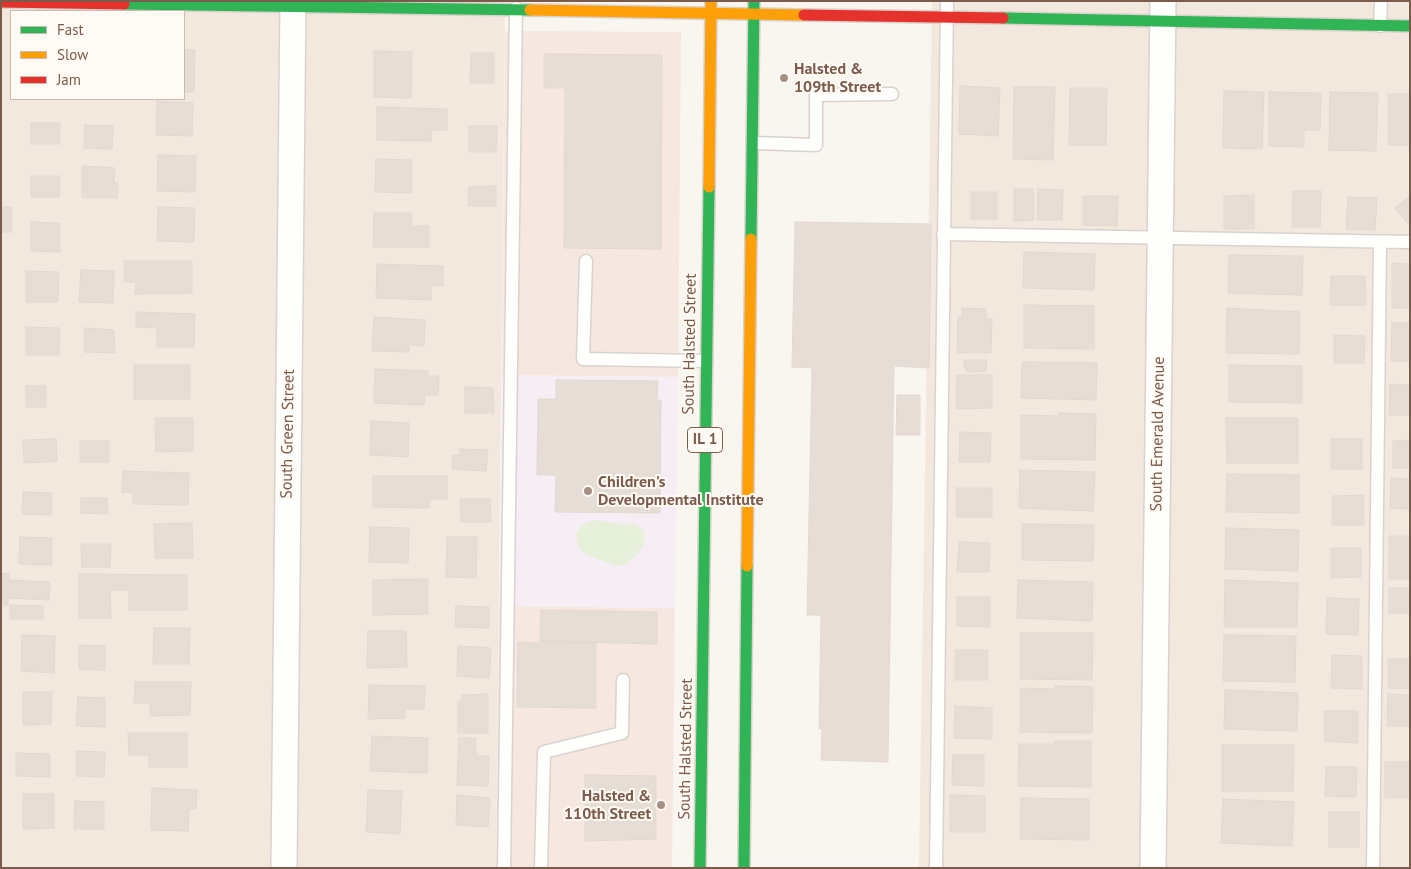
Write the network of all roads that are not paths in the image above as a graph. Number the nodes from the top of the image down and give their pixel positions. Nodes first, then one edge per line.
1 (754, 1) edge
2 (914, 1) edge
3 (947, 1) edge
4 (1381, 1) edge
5 (1, 2) edge
6 (293, 4) edge
7 (516, 6) edge
8 (711, 7) edge
9 (1163, 11) edge
10 (754, 14) junction
11 (913, 17) junction
12 (946, 17) junction
13 (1380, 26) junction
14 (1410, 26) edge
15 (892, 94) dead end
16 (753, 143) junction
17 (944, 234) junction
18 (1160, 238) junction
19 (1380, 242) junction
20 (1410, 242) edge
21 (586, 261) dead end
22 (706, 361) junction
23 (623, 680) dead end
24 (284, 868) edge
25 (504, 868) edge
26 (541, 868) edge
27 (700, 868) edge
28 (744, 868) edge
29 (936, 868) edge
30 (1153, 868) edge
31 (1373, 868) edge

1 - 10 main road
2 - 11 lane
3 - 12 lane
4 - 13 lane
5 - 6 main road
6 - 7 main road
6 - 24 street, South Green Street
7 - 8 main road
7 - 25 lane
8 - 10 main road
8 - 22 main road, South Halsted Street / IL 1
9 - 12 main road
9 - 13 main road
9 - 18 street, South Emerald Avenue
10 - 11 main road
10 - 16 main road
11 - 12 main road
12 - 17 lane
13 - 14 main road
15 - 16 lane
16 - 28 main road
17 - 18 lane
17 - 29 lane
18 - 19 lane
18 - 30 street, South Emerald Avenue
19 - 20 lane
19 - 31 lane
21 - 22 lane
22 - 27 main road, South Halsted Street / IL 1
23 - 26 lane

